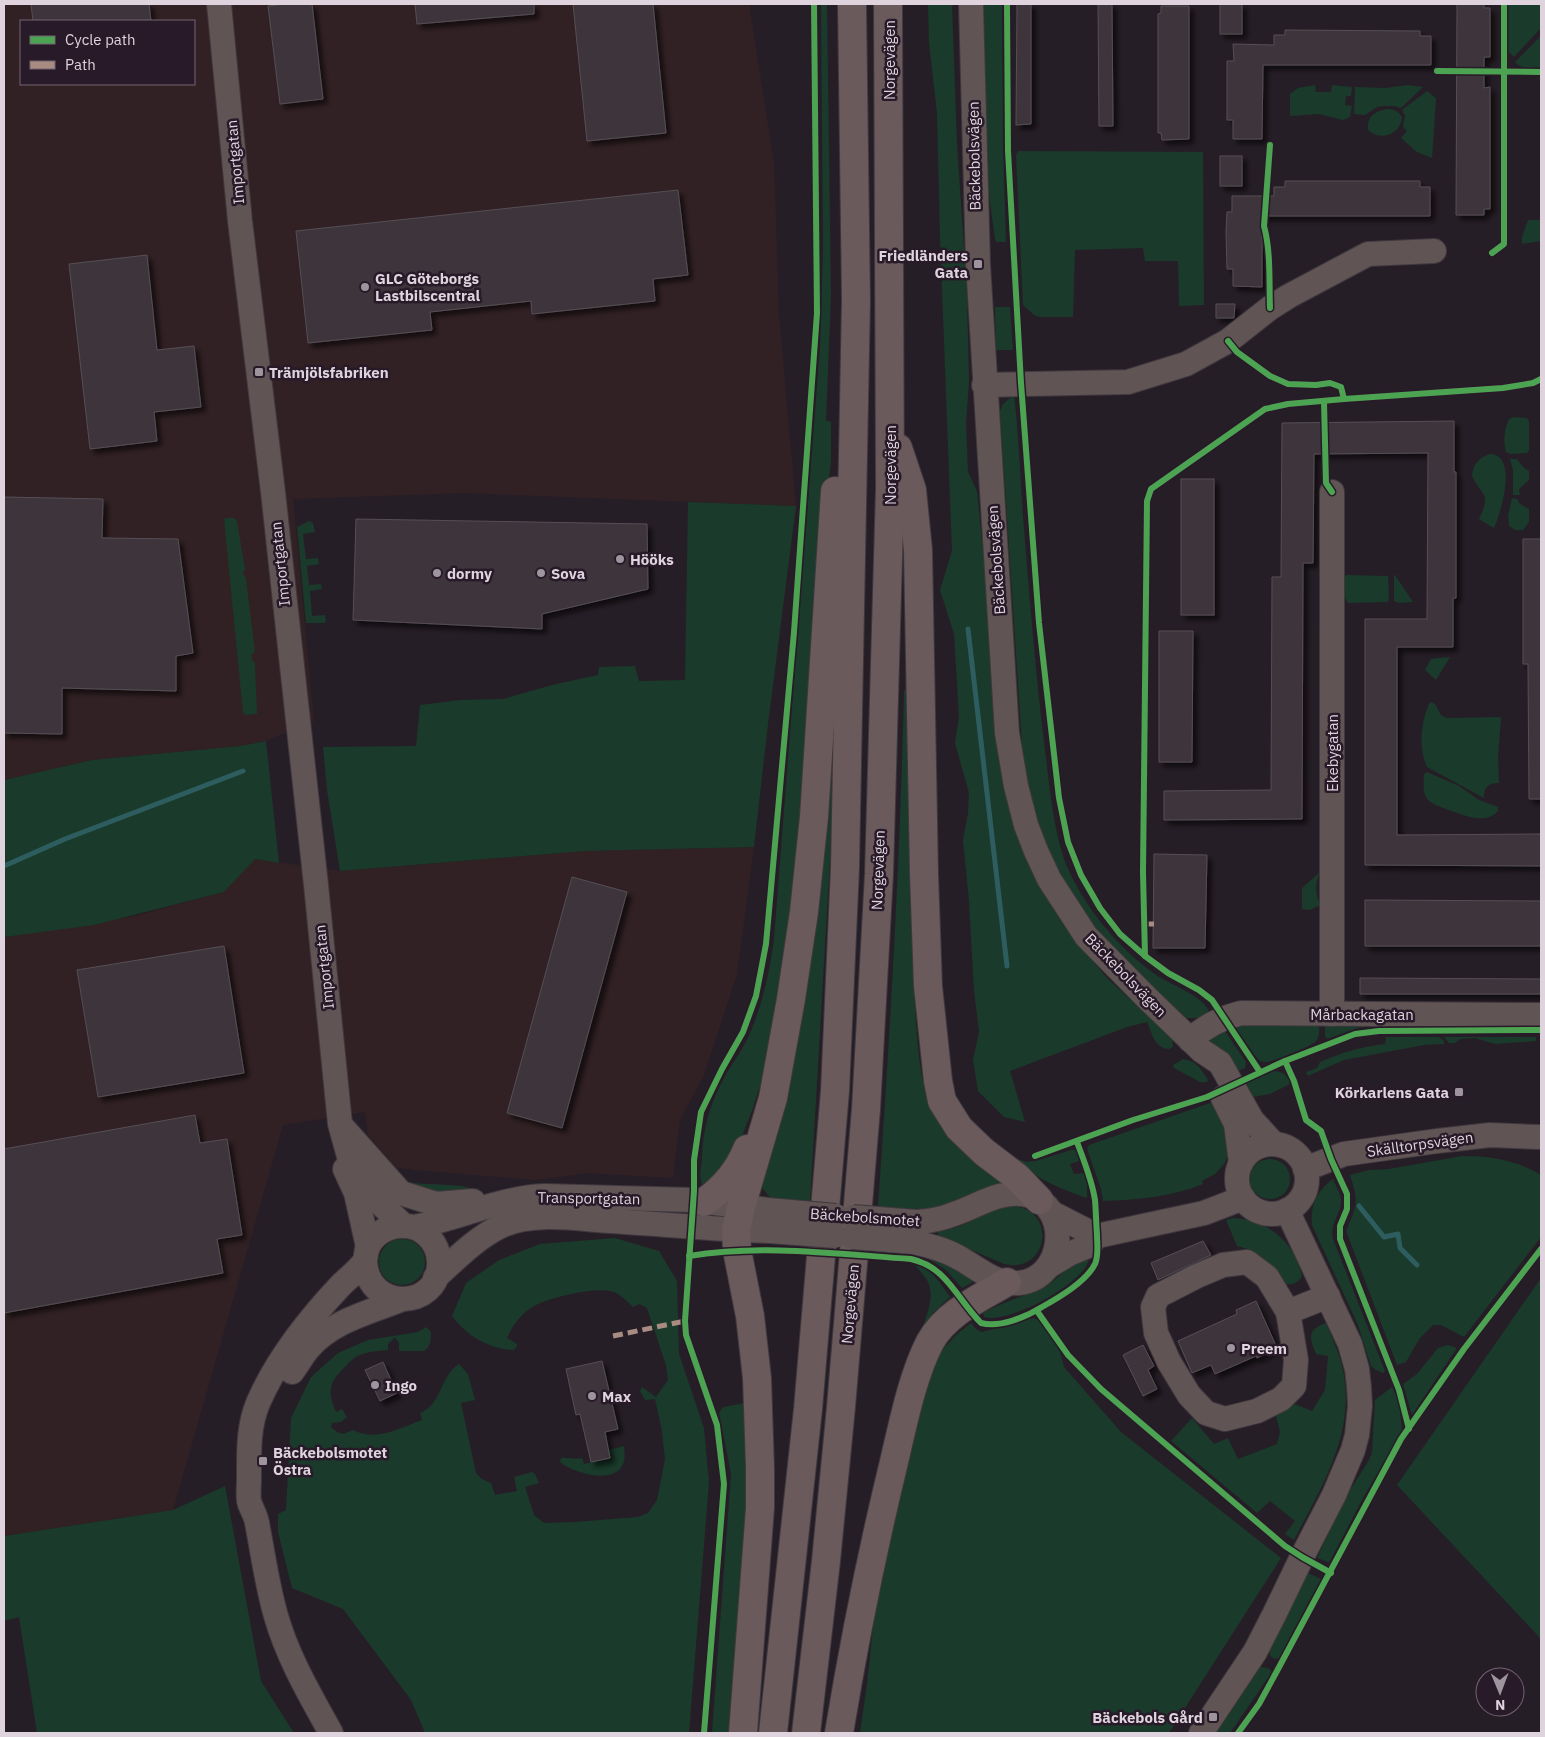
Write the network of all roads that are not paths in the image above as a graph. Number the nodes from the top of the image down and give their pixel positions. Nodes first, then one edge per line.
1 (219, 4) edge
2 (852, 4) edge
3 (888, 4) edge
4 (971, 4) edge
5 (1434, 251) dead end
6 (856, 300) junction
7 (984, 384) junction
8 (890, 422) junction
9 (1332, 492) dead end
10 (1332, 1014) junction
11 (1541, 1015) edge
12 (1196, 1046) junction
13 (778, 1069) junction
14 (340, 1124) junction
15 (1540, 1137) edge
16 (1274, 1144) junction
17 (1241, 1163) junction
18 (1305, 1169) junction
19 (1243, 1198) junction
20 (509, 1200) junction
21 (704, 1202) junction
22 (1045, 1206) junction
23 (1287, 1210) junction
24 (738, 1218) junction
25 (769, 1220) joint
26 (409, 1226) junction
27 (915, 1232) junction
28 (1097, 1236) junction
29 (367, 1254) junction
30 (1049, 1266) junction
31 (435, 1278) junction
32 (1007, 1282) junction
33 (1328, 1296) junction
34 (403, 1299) junction
35 (1288, 1312) junction
36 (257, 1520) junction
37 (331, 1733) edge
38 (743, 1733) edge
39 (773, 1733) edge
40 (806, 1733) edge
41 (839, 1733) edge
42 (1201, 1733) edge

1 - 14 street, Importgatan
2 - 6 highway
3 - 8 highway, Norgevägen
4 - 7 street, Bäckebolsvägen
5 - 7 street
6 - 13 highway
6 - 39 highway
7 - 12 street, Bäckebolsvägen
8 - 22 highway
8 - 40 highway, Norgevägen
9 - 10 street, Ekebygatan
10 - 11 street, Mårbackagatan
10 - 12 street, Mårbackagatan
12 - 16 street, Bäckebolsvägen
12 - 17 street, Bäckebolsvägen
13 - 21 highway
13 - 24 highway
14 - 20 street
14 - 26 street, Importgatan
14 - 29 street, Importgatan
15 - 18 street, Skälltorpsvägen
16 - 17 street
16 - 18 street
17 - 19 street
18 - 23 street
19 - 23 street
19 - 28 street
20 - 21 street, Transportgatan
20 - 26 street, Transportgatan
21 - 24 street, Transportgatan
22 - 27 street, Bäckebolsmotet
22 - 28 street
22 - 30 street
23 - 33 street
24 - 25 street, Transportgatan
24 - 31 street, Transportgatan
24 - 38 highway
25 - 27 street, Bäckebolsmotet, bridge
26 - 29 street, Transportgatan
26 - 31 street
27 - 32 street, Bäckebolsmotet
28 - 30 street
29 - 34 street
29 - 36 street, Transportgatan
30 - 32 street, Bäckebolsmotet
31 - 34 street, Transportgatan
32 - 41 highway
33 - 35 street
33 - 42 street
34 - 36 street, Transportgatan
35 - 35 street
36 - 37 street, Transportgatan

